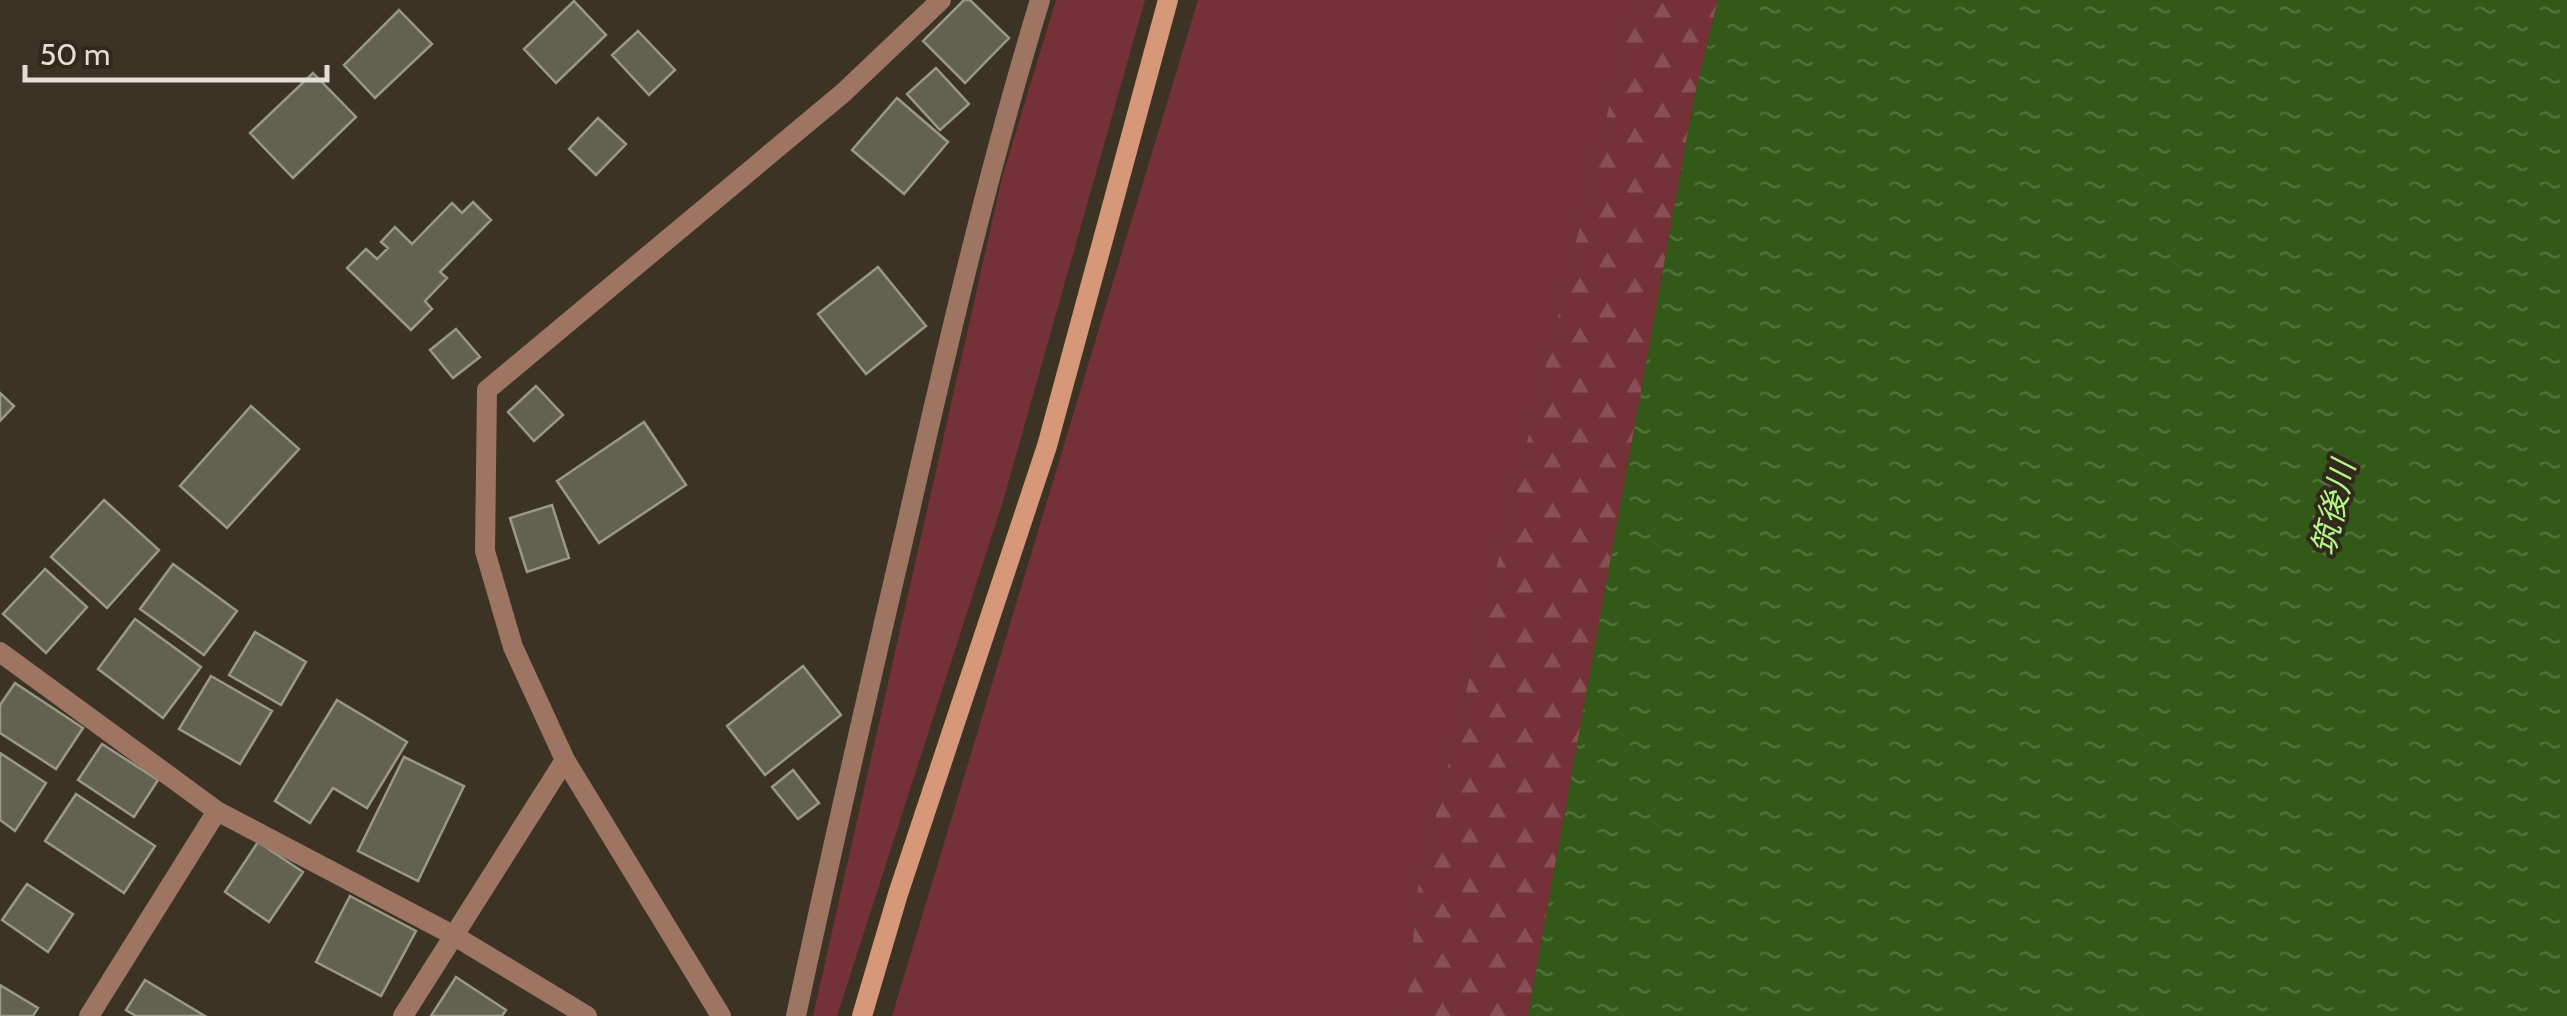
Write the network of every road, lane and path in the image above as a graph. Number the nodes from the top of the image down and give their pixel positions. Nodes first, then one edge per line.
1 (941, 0) edge
2 (1040, 0) edge
3 (1168, 0) edge
4 (0, 652) edge
5 (564, 760) junction
6 (216, 811) junction
7 (453, 934) junction
8 (90, 1016) edge
9 (403, 1016) edge
10 (587, 1016) edge
11 (721, 1016) edge
12 (796, 1016) edge
13 (862, 1016) edge

1 - 5 street
2 - 12 street
3 - 13 street
4 - 6 street
5 - 7 street
5 - 11 street
6 - 7 street
6 - 8 street
7 - 9 street
7 - 10 street

